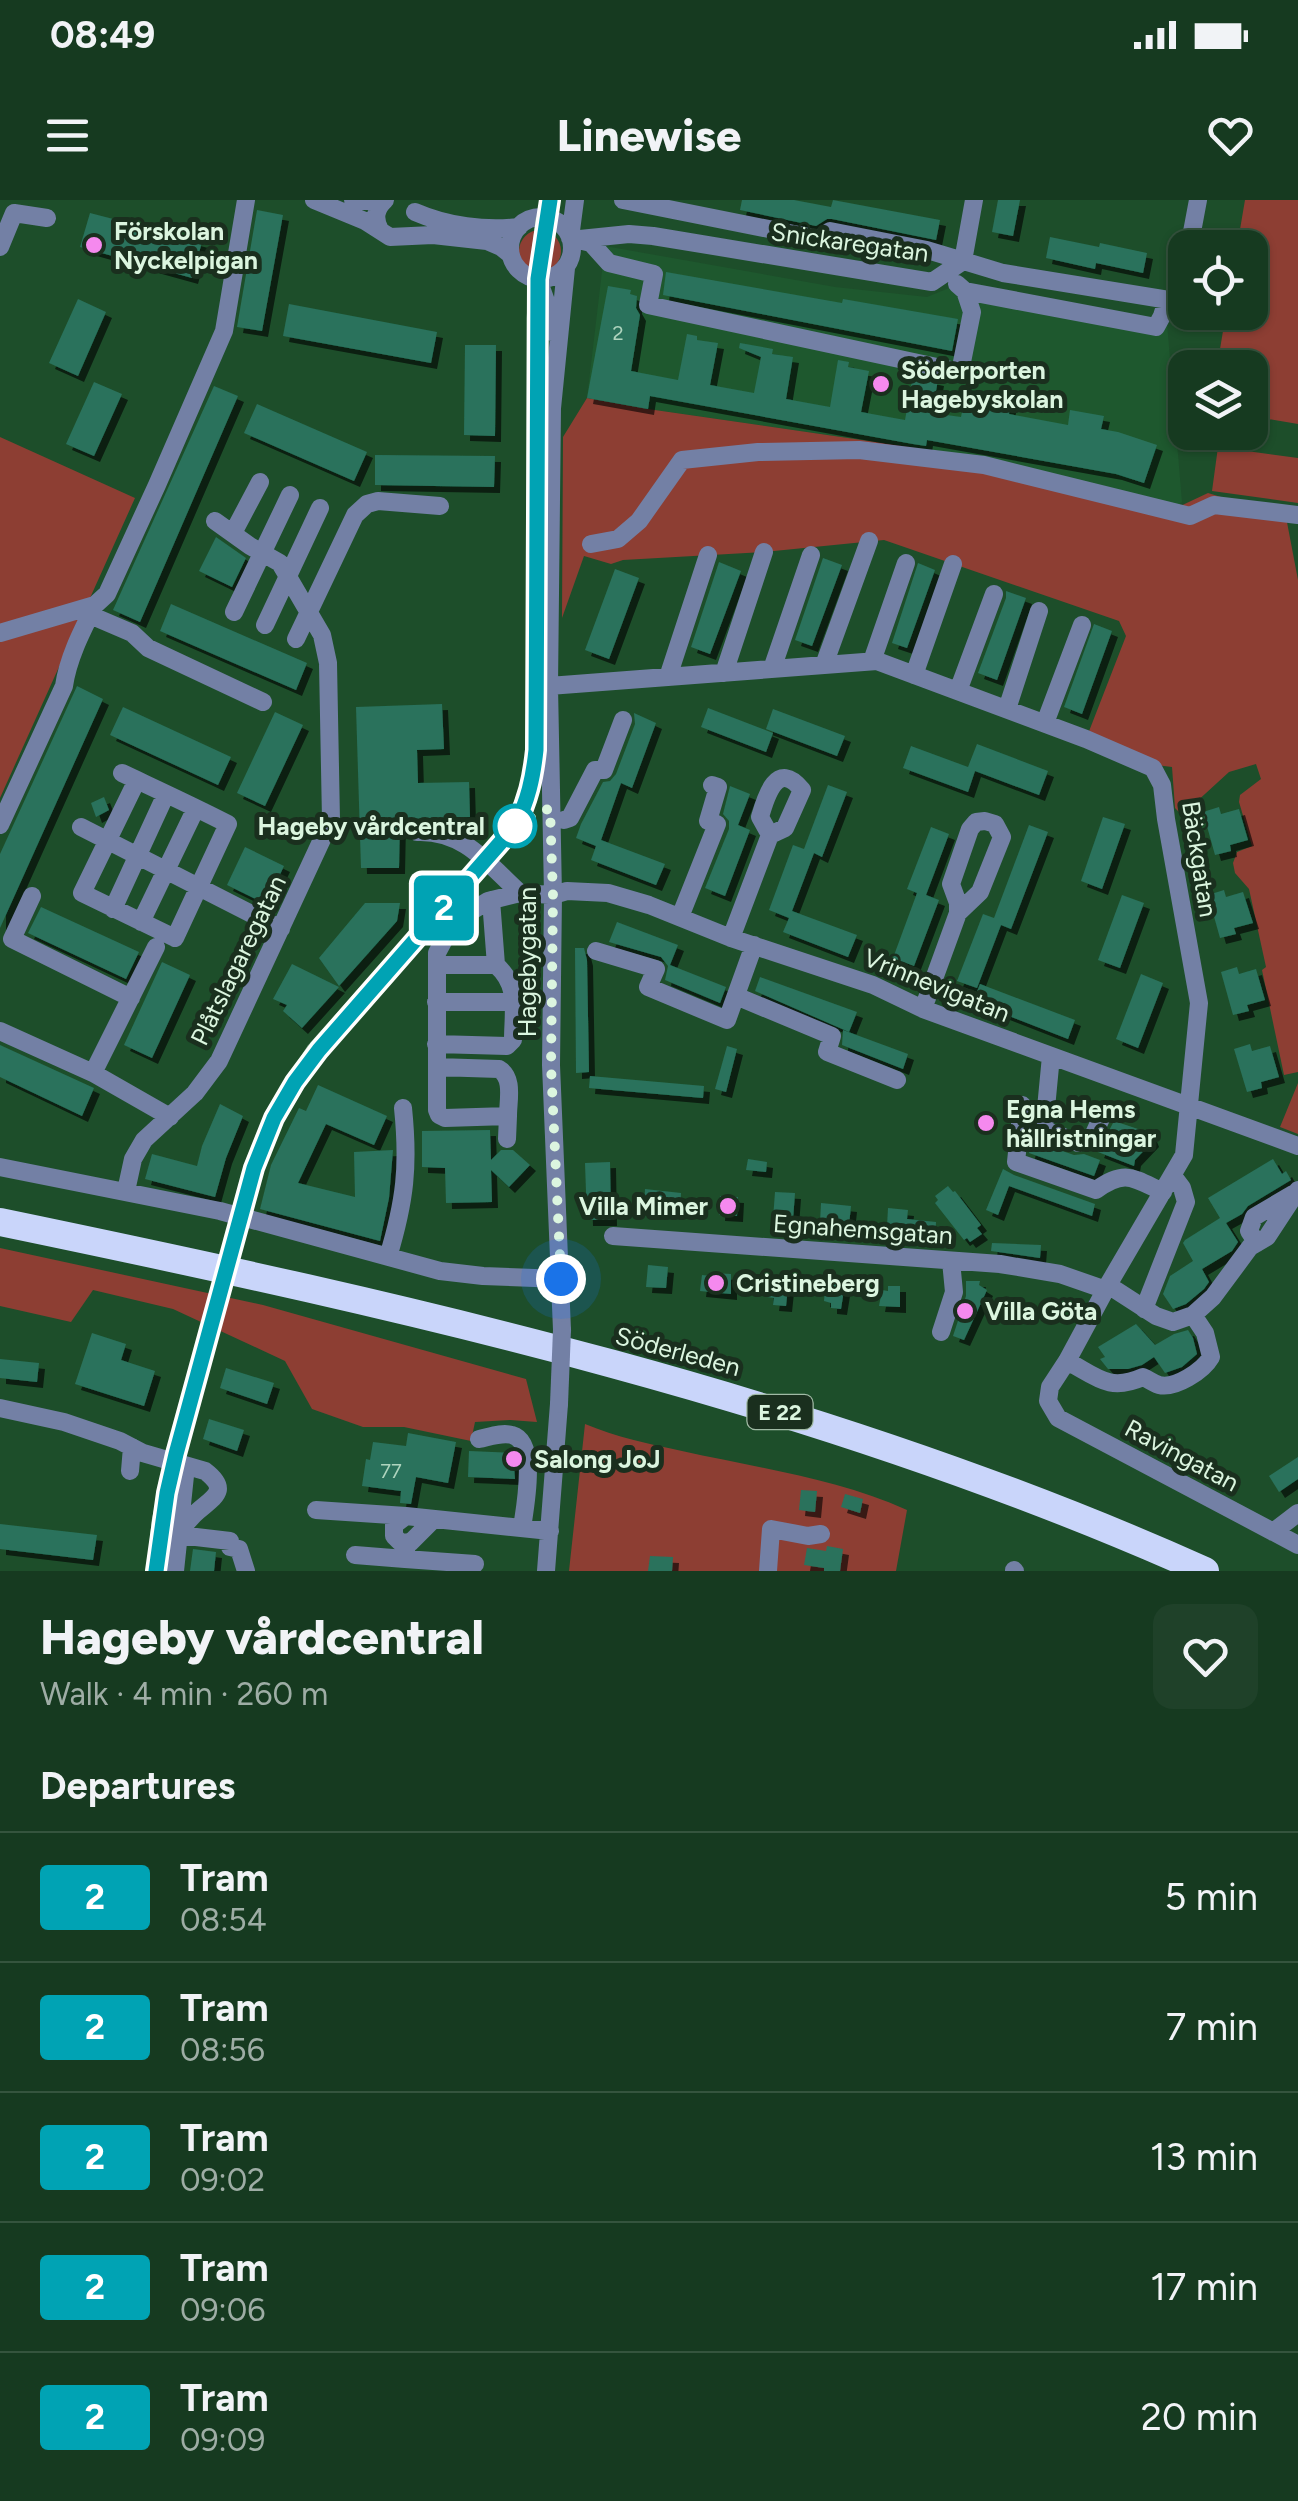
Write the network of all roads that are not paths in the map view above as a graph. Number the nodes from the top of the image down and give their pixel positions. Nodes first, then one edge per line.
1 (246, 200) edge
2 (314, 200) edge
3 (353, 200) edge
4 (562, 200) edge
5 (575, 200) edge
6 (623, 200) edge
7 (974, 200) edge
8 (1198, 200) edge
9 (384, 201) edge
10 (412, 205) edge
11 (544, 211) edge
12 (47, 218) dead end
13 (519, 227) junction
14 (380, 230) junction
15 (1192, 230) edge
16 (404, 236) junction
17 (573, 240) junction
18 (0, 247) edge
19 (512, 254) junction
20 (963, 261) junction
21 (566, 268) junction
22 (946, 272) junction
23 (538, 279) junction
24 (965, 291) junction
25 (1168, 300) edge
26 (1168, 305) edge
27 (556, 352) junction
28 (260, 482) dead end
29 (290, 495) dead end
30 (440, 506) dead end
31 (320, 508) dead end
32 (1298, 515) edge
33 (216, 521) dead end
34 (232, 533) junction
35 (869, 541) dead end
36 (591, 544) dead end
37 (262, 552) junction
38 (764, 552) dead end
39 (708, 555) dead end
40 (811, 555) dead end
41 (906, 562) dead end
42 (953, 564) dead end
43 (287, 575) junction
44 (994, 594) dead end
45 (93, 610) junction
46 (308, 610) junction
47 (1039, 611) dead end
48 (234, 612) dead end
49 (265, 625) dead end
50 (1082, 625) dead end
51 (0, 633) edge
52 (296, 639) dead end
53 (872, 662) junction
54 (824, 665) junction
55 (772, 669) junction
56 (724, 673) junction
57 (914, 674) junction
58 (668, 677) junction
59 (549, 686) junction
60 (958, 691) junction
61 (263, 702) dead end
62 (1008, 710) junction
63 (623, 720) dead end
64 (1044, 723) junction
65 (712, 786) dead end
66 (166, 794) junction
67 (196, 808) junction
68 (564, 820) dead end
69 (0, 825) edge
70 (81, 827) dead end
71 (417, 832) dead end
72 (770, 835) dead end
73 (108, 841) junction
74 (138, 857) junction
75 (164, 870) junction
76 (198, 888) junction
77 (520, 893) junction
78 (32, 896) dead end
79 (553, 896) junction
80 (490, 900) junction
81 (113, 908) junction
82 (958, 913) junction
83 (680, 917) junction
84 (141, 922) junction
85 (281, 929) junction
86 (732, 938) junction
87 (754, 945) junction
88 (156, 948) dead end
89 (596, 951) dead end
90 (437, 965) junction
91 (496, 965) junction
92 (736, 996) junction
93 (131, 998) junction
94 (436, 1002) junction
95 (513, 1002) junction
96 (923, 1009) junction
97 (0, 1031) edge
98 (436, 1044) junction
99 (1052, 1056) junction
100 (437, 1068) junction
101 (93, 1073) junction
102 (897, 1080) dead end
103 (1022, 1105) dead end
104 (1189, 1107) junction
105 (402, 1108) dead end
106 (1103, 1114) dead end
107 (508, 1116) junction
108 (170, 1117) junction
109 (1020, 1125) junction
110 (1044, 1129) junction
111 (507, 1139) dead end
112 (1298, 1146) edge
113 (0, 1167) edge
114 (1168, 1184) junction
115 (126, 1191) junction
116 (1298, 1191) edge
117 (0, 1222) edge
118 (0, 1235) edge
119 (613, 1236) dead end
120 (388, 1257) junction
121 (951, 1261) junction
122 (561, 1279) junction
123 (1107, 1287) junction
124 (1144, 1309) junction
125 (1193, 1315) junction
126 (941, 1332) dead end
127 (1067, 1361) junction
128 (0, 1408) edge
129 (1066, 1421) joint
130 (479, 1438) dead end
131 (132, 1447) junction
132 (186, 1466) junction
133 (130, 1471) dead end
134 (316, 1510) dead end
135 (1298, 1513) edge
136 (406, 1516) junction
137 (434, 1519) junction
138 (522, 1528) junction
139 (550, 1531) junction
140 (1274, 1532) junction
141 (179, 1534) junction
142 (821, 1534) dead end
143 (1298, 1546) edge
144 (406, 1551) junction
145 (355, 1554) dead end
146 (475, 1564) dead end
147 (174, 1571) edge
148 (246, 1571) edge
149 (546, 1571) edge
150 (768, 1571) edge
151 (1166, 1571) edge
152 (1205, 1571) edge

1 - 45 street
2 - 14 street
3 - 9 street
4 - 11 street
5 - 17 street
6 - 20 street
7 - 20 street
8 - 15 street
9 - 14 street
10 - 13 street
10 - 16 street
11 - 13 street
11 - 17 street
12 - 18 street
13 - 19 street
14 - 16 street
16 - 19 street
17 - 21 street
17 - 22 street, Snickaregatan
17 - 24 street
19 - 23 street
20 - 22 street, Snickaregatan
20 - 25 street, Snickaregatan
21 - 23 street
21 - 27 street, Hagebygatan
22 - 24 street
23 - 27 street, Hagebygatan
24 - 26 street
27 - 59 street, Hagebygatan
28 - 34 street
29 - 37 street
30 - 46 street
31 - 43 street
32 - 36 street
33 - 34 street, Plåtslagaregatan
34 - 37 street, Plåtslagaregatan
35 - 54 street
37 - 43 street, Plåtslagaregatan
37 - 48 street
38 - 56 street
39 - 58 street
40 - 55 street
41 - 53 street
42 - 57 street
43 - 46 street, Plåtslagaregatan
43 - 49 street
44 - 60 street
45 - 51 street
45 - 61 street
45 - 69 street
46 - 52 street
46 - 85 street, Plåtslagaregatan
47 - 62 street
50 - 64 street
53 - 54 street, Bäckgatan
53 - 57 street, Bäckgatan
54 - 55 street, Bäckgatan
55 - 56 street, Bäckgatan
56 - 58 street, Bäckgatan
57 - 60 street, Bäckgatan
58 - 59 street, Bäckgatan
59 - 79 street, Hagebygatan
60 - 62 street, Bäckgatan
62 - 64 street, Bäckgatan
63 - 68 street
64 - 104 street, Bäckgatan
65 - 83 street
66 - 67 street
66 - 73 street
66 - 74 street
67 - 75 street
67 - 76 street
70 - 73 street
71 - 77 street
72 - 86 street
73 - 74 street
73 - 81 street
74 - 75 street
74 - 81 street
75 - 76 street
75 - 84 street
76 - 84 street
76 - 85 street
77 - 79 street, Vrinnevigatan
77 - 80 street, Vrinnevigatan
78 - 93 street
79 - 83 street, Vrinnevigatan
79 - 122 street, Hagebygatan
80 - 90 street
80 - 91 street
81 - 84 street
82 - 82 street
82 - 96 street
83 - 86 street, Vrinnevigatan
85 - 108 street, Plåtslagaregatan
86 - 87 street, Vrinnevigatan
87 - 92 street
87 - 96 street, Vrinnevigatan
88 - 93 street
89 - 92 street
90 - 91 street
90 - 94 street
91 - 95 street
92 - 102 street
93 - 101 street
94 - 95 street
94 - 98 street
95 - 98 street
96 - 99 street, Vrinnevigatan
97 - 101 street
98 - 100 street
99 - 104 street, Vrinnevigatan
99 - 110 street
100 - 107 street
100 - 107 street
101 - 108 street
103 - 109 street
104 - 112 street, Vrinnevigatan
104 - 114 street, Bäckgatan
105 - 120 street
106 - 110 street
107 - 111 street
108 - 115 street, Plåtslagaregatan
109 - 110 street
109 - 114 street
113 - 115 street
114 - 123 street, Bäckgatan
114 - 124 street
115 - 120 street
116 - 125 street
117 - 152 highway, Söderleden / E 22
118 - 151 highway, Söderleden / E 22
119 - 121 street, Egnahemsgatan
120 - 122 street
121 - 123 street, Egnahemsgatan
121 - 126 street
122 - 139 street, Hagebygatan, bridge
123 - 124 street, Egnahemsgatan
123 - 127 street, Bäckgatan
124 - 125 street
125 - 127 street
127 - 129 street, Bäckgatan
128 - 131 street
129 - 140 street, Ravingatan
130 - 138 street
131 - 132 street
131 - 133 street
132 - 141 street
132 - 141 street
134 - 136 street
135 - 140 street
136 - 137 street
136 - 144 street
137 - 138 street
137 - 144 street
138 - 139 street
139 - 149 street, Hagebygatan
140 - 143 street, Ravingatan
141 - 147 street
141 - 148 street
142 - 150 street
144 - 145 street
144 - 146 street

